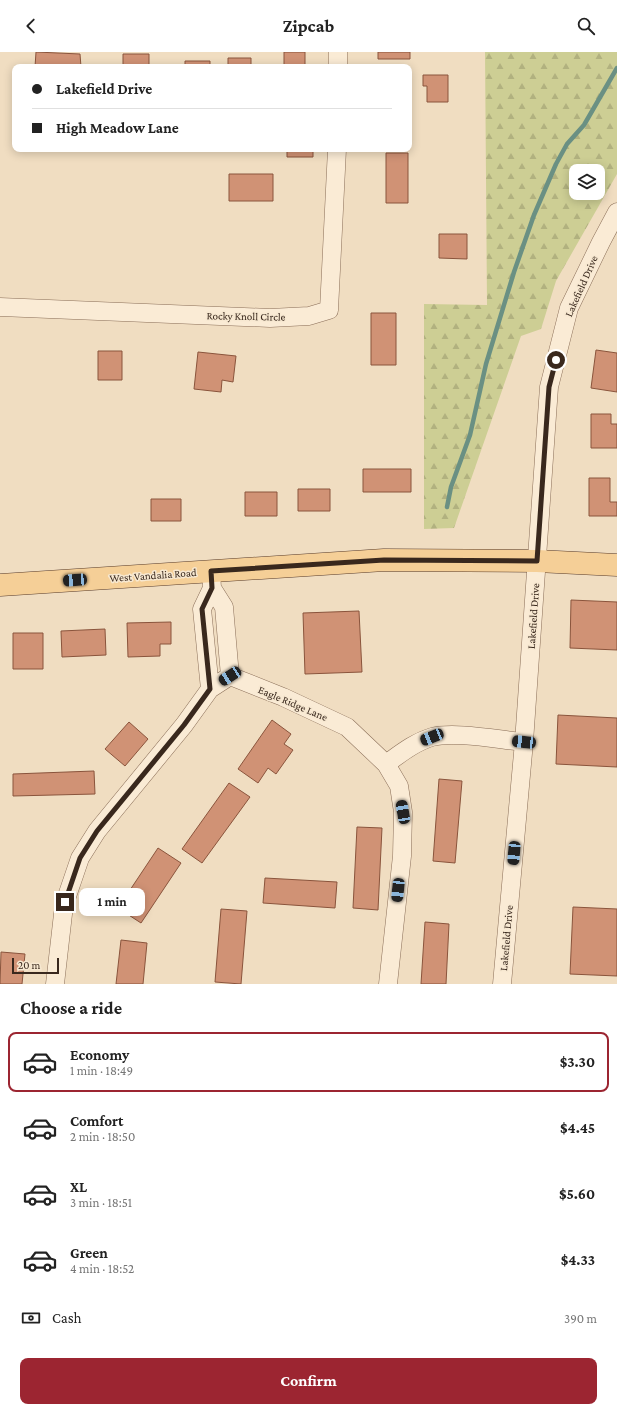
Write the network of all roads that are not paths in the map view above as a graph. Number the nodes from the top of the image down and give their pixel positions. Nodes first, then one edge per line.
1 (338, 52) edge
2 (338, 64) edge
3 (337, 152) edge
4 (617, 212) edge
5 (0, 307) edge
6 (537, 561) junction
7 (617, 566) edge
8 (211, 579) junction
9 (0, 585) edge
10 (230, 676) junction
11 (210, 689) junction
12 (524, 742) junction
13 (386, 764) junction
14 (55, 984) edge
15 (388, 984) edge
16 (502, 984) edge

1 - 2 street
3 - 5 street, Rocky Knoll Circle
4 - 6 street, Lakefield Drive
6 - 7 main road, West Vandalia Road
6 - 8 main road, West Vandalia Road
6 - 12 street, Lakefield Drive
8 - 9 main road, West Vandalia Road
8 - 10 street
8 - 11 street
10 - 11 street
10 - 13 street, Eagle Ridge Lane
11 - 14 street
12 - 13 street
12 - 16 street, Lakefield Drive
13 - 15 street, Eagle Ridge Lane

